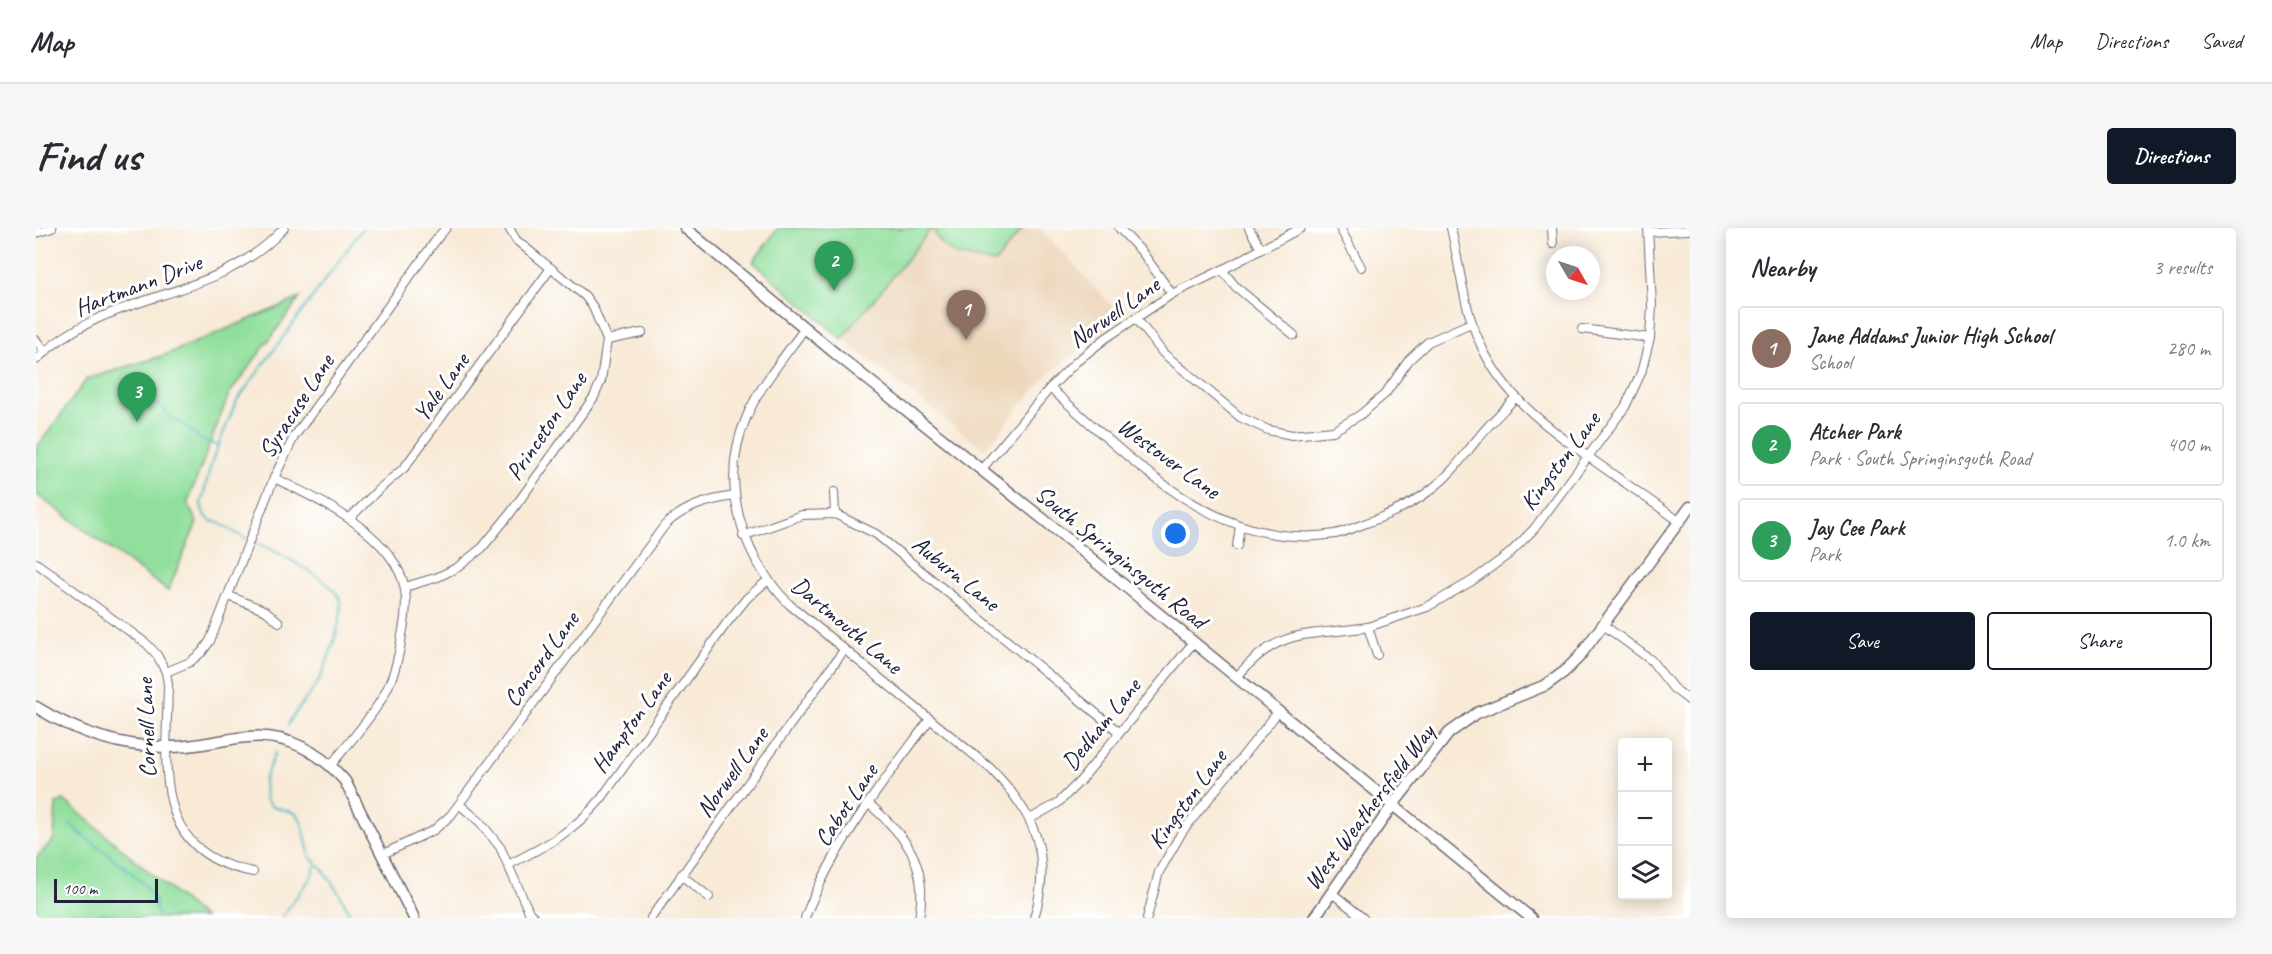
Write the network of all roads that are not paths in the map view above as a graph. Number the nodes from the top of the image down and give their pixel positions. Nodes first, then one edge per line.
1 (52, 228) edge
2 (284, 228) edge
3 (446, 228) edge
4 (509, 228) edge
5 (685, 228) edge
6 (1119, 228) edge
7 (1248, 228) edge
8 (1301, 228) edge
9 (1340, 228) edge
10 (1451, 228) edge
11 (1552, 228) edge
12 (1648, 230) edge
13 (1688, 230) dead end
14 (36, 233) edge
15 (1553, 244) dead end
16 (1261, 249) junction
17 (1361, 267) dead end
18 (551, 268) junction
19 (1222, 270) junction
20 (1172, 294) junction
21 (1136, 318) junction
22 (1471, 323) junction
23 (805, 328) junction
24 (1582, 329) dead end
25 (642, 333) dead end
26 (1294, 335) dead end
27 (1650, 338) junction
28 (36, 340) edge
29 (607, 340) junction
30 (44, 351) junction
31 (36, 360) edge
32 (1050, 388) junction
33 (1516, 397) junction
34 (1588, 456) junction
35 (981, 470) junction
36 (273, 478) junction
37 (834, 492) dead end
38 (734, 496) junction
39 (1690, 507) edge
40 (835, 514) junction
41 (350, 518) junction
42 (1679, 521) junction
43 (1240, 526) junction
44 (743, 536) junction
45 (1237, 546) dead end
46 (36, 563) edge
47 (767, 581) junction
48 (405, 587) junction
49 (229, 596) junction
50 (279, 622) dead end
51 (1602, 624) junction
52 (1368, 627) junction
53 (1193, 643) junction
54 (844, 650) junction
55 (1377, 655) dead end
56 (166, 672) junction
57 (1236, 678) junction
58 (1690, 701) edge
59 (36, 707) edge
60 (1278, 712) junction
61 (930, 719) junction
62 (1119, 732) junction
63 (167, 747) junction
64 (331, 765) junction
65 (868, 803) junction
66 (460, 805) junction
67 (1392, 806) junction
68 (1030, 819) junction
69 (383, 854) junction
70 (508, 865) junction
71 (253, 872) dead end
72 (681, 876) junction
73 (1332, 893) junction
74 (709, 897) dead end
75 (414, 918) edge
76 (534, 918) edge
77 (651, 918) edge
78 (805, 918) edge
79 (919, 918) edge
80 (1034, 918) edge
81 (1147, 918) edge
82 (1314, 918) edge
83 (1363, 918) edge
84 (1531, 918) edge

1 - 14 street
2 - 30 street, Hartmann Drive
3 - 36 street, Syracuse Lane
4 - 18 street, Princeton Lane
5 - 23 street, South Springinsguth Road
6 - 20 street
7 - 16 street
8 - 16 street, Norwell Lane
9 - 17 street
10 - 22 street
11 - 15 street
12 - 13 street
12 - 27 street, Kingston Lane
16 - 19 street, Norwell Lane
18 - 29 street, Princeton Lane
18 - 41 street, Yale Lane
19 - 20 street, Norwell Lane
19 - 26 street
20 - 21 street, Norwell Lane
21 - 22 street
21 - 32 street, Norwell Lane
22 - 33 street
23 - 35 street, South Springinsguth Road
23 - 38 street, Dartmouth Lane
24 - 27 street
25 - 29 street
27 - 34 street, Kingston Lane
28 - 30 street
29 - 48 street, Princeton Lane
30 - 31 street, Hartmann Drive
32 - 35 street, Norwell Lane
32 - 43 street, Westover Lane
33 - 34 street
33 - 43 street, Westover Lane
34 - 42 street
34 - 52 street, Kingston Lane
35 - 53 street, South Springinsguth Road
36 - 41 street
36 - 49 street, Syracuse Lane
37 - 40 street
38 - 44 street, Dartmouth Lane
38 - 66 street, Concord Lane
39 - 42 street, West Weathersfield Way
40 - 44 street, Auburn Lane
40 - 62 street, Auburn Lane
41 - 48 street
42 - 51 street, West Weathersfield Way
43 - 45 street
44 - 47 street, Dartmouth Lane
46 - 56 street, Cornell Lane
47 - 54 street, Dartmouth Lane
47 - 70 street, Hampton Lane
48 - 64 street
49 - 50 street
49 - 56 street, Syracuse Lane
51 - 58 street
51 - 67 street, West Weathersfield Way
52 - 55 street
52 - 57 street, Kingston Lane
53 - 57 street, South Springinsguth Road
53 - 62 street, Dedham Lane
54 - 61 street, Dartmouth Lane
54 - 72 street, Norwell Lane
56 - 63 street, Cornell Lane
57 - 60 street, South Springinsguth Road
59 - 63 street
60 - 67 street, South Springinsguth Road
60 - 81 street, Kingston Lane
61 - 65 street, Cabot Lane
61 - 68 street, Dartmouth Lane
62 - 68 street, Dedham Lane
63 - 64 street
63 - 71 street, Cornell Lane
64 - 69 street
65 - 78 street, Cabot Lane
65 - 79 street
66 - 69 street, Concord Lane
66 - 70 street
67 - 73 street, West Weathersfield Way
67 - 84 street, South Springinsguth Road
68 - 80 street, Dartmouth Lane
69 - 75 street
70 - 76 street
72 - 74 street
72 - 77 street, Norwell Lane
73 - 82 street, West Weathersfield Way
73 - 83 street

